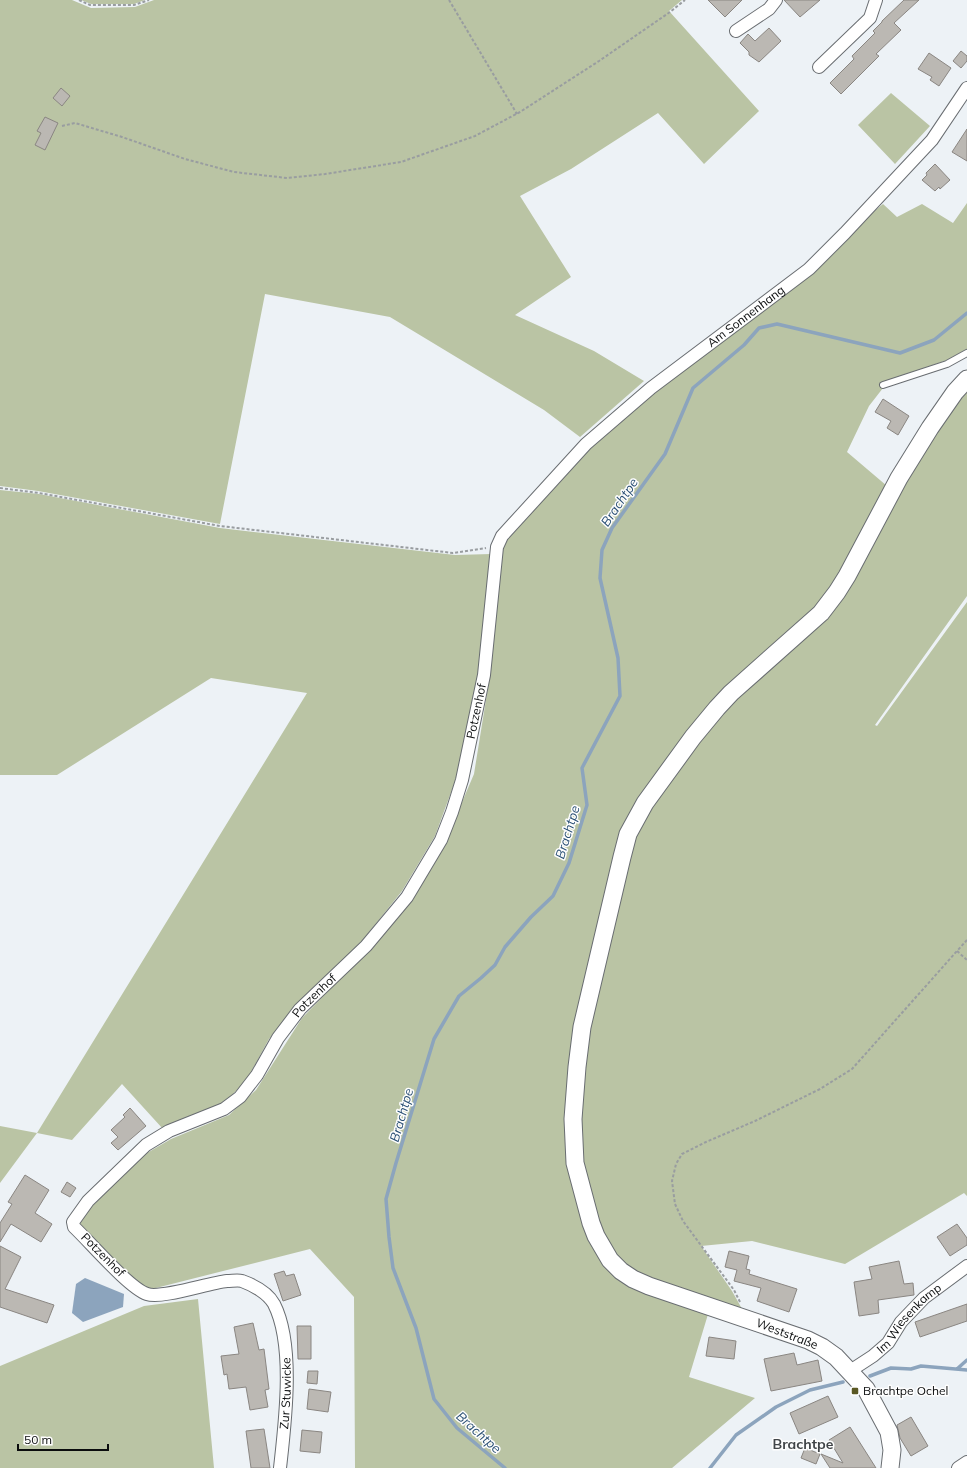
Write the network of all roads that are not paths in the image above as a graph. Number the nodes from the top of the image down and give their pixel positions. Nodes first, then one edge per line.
1 (776, 0) edge
2 (876, 0) edge
3 (736, 31) dead end
4 (819, 66) dead end
5 (967, 88) edge
6 (967, 353) edge
7 (965, 381) edge
8 (883, 385) dead end
9 (509, 529) joint
10 (967, 1266) edge
11 (226, 1281) joint
12 (850, 1371) junction
13 (967, 1462) edge
14 (280, 1468) edge
15 (890, 1468) edge
16 (958, 1468) edge

1 - 3 street
2 - 4 street
5 - 9 street, Am Sonnenhang
6 - 8 lane
7 - 12 main road, Weststraße
9 - 11 street, Potzenhof
10 - 12 street, Im Wiesenkamp
11 - 14 street, Zur Stuwicke
12 - 15 main road, Weststraße
13 - 16 street

